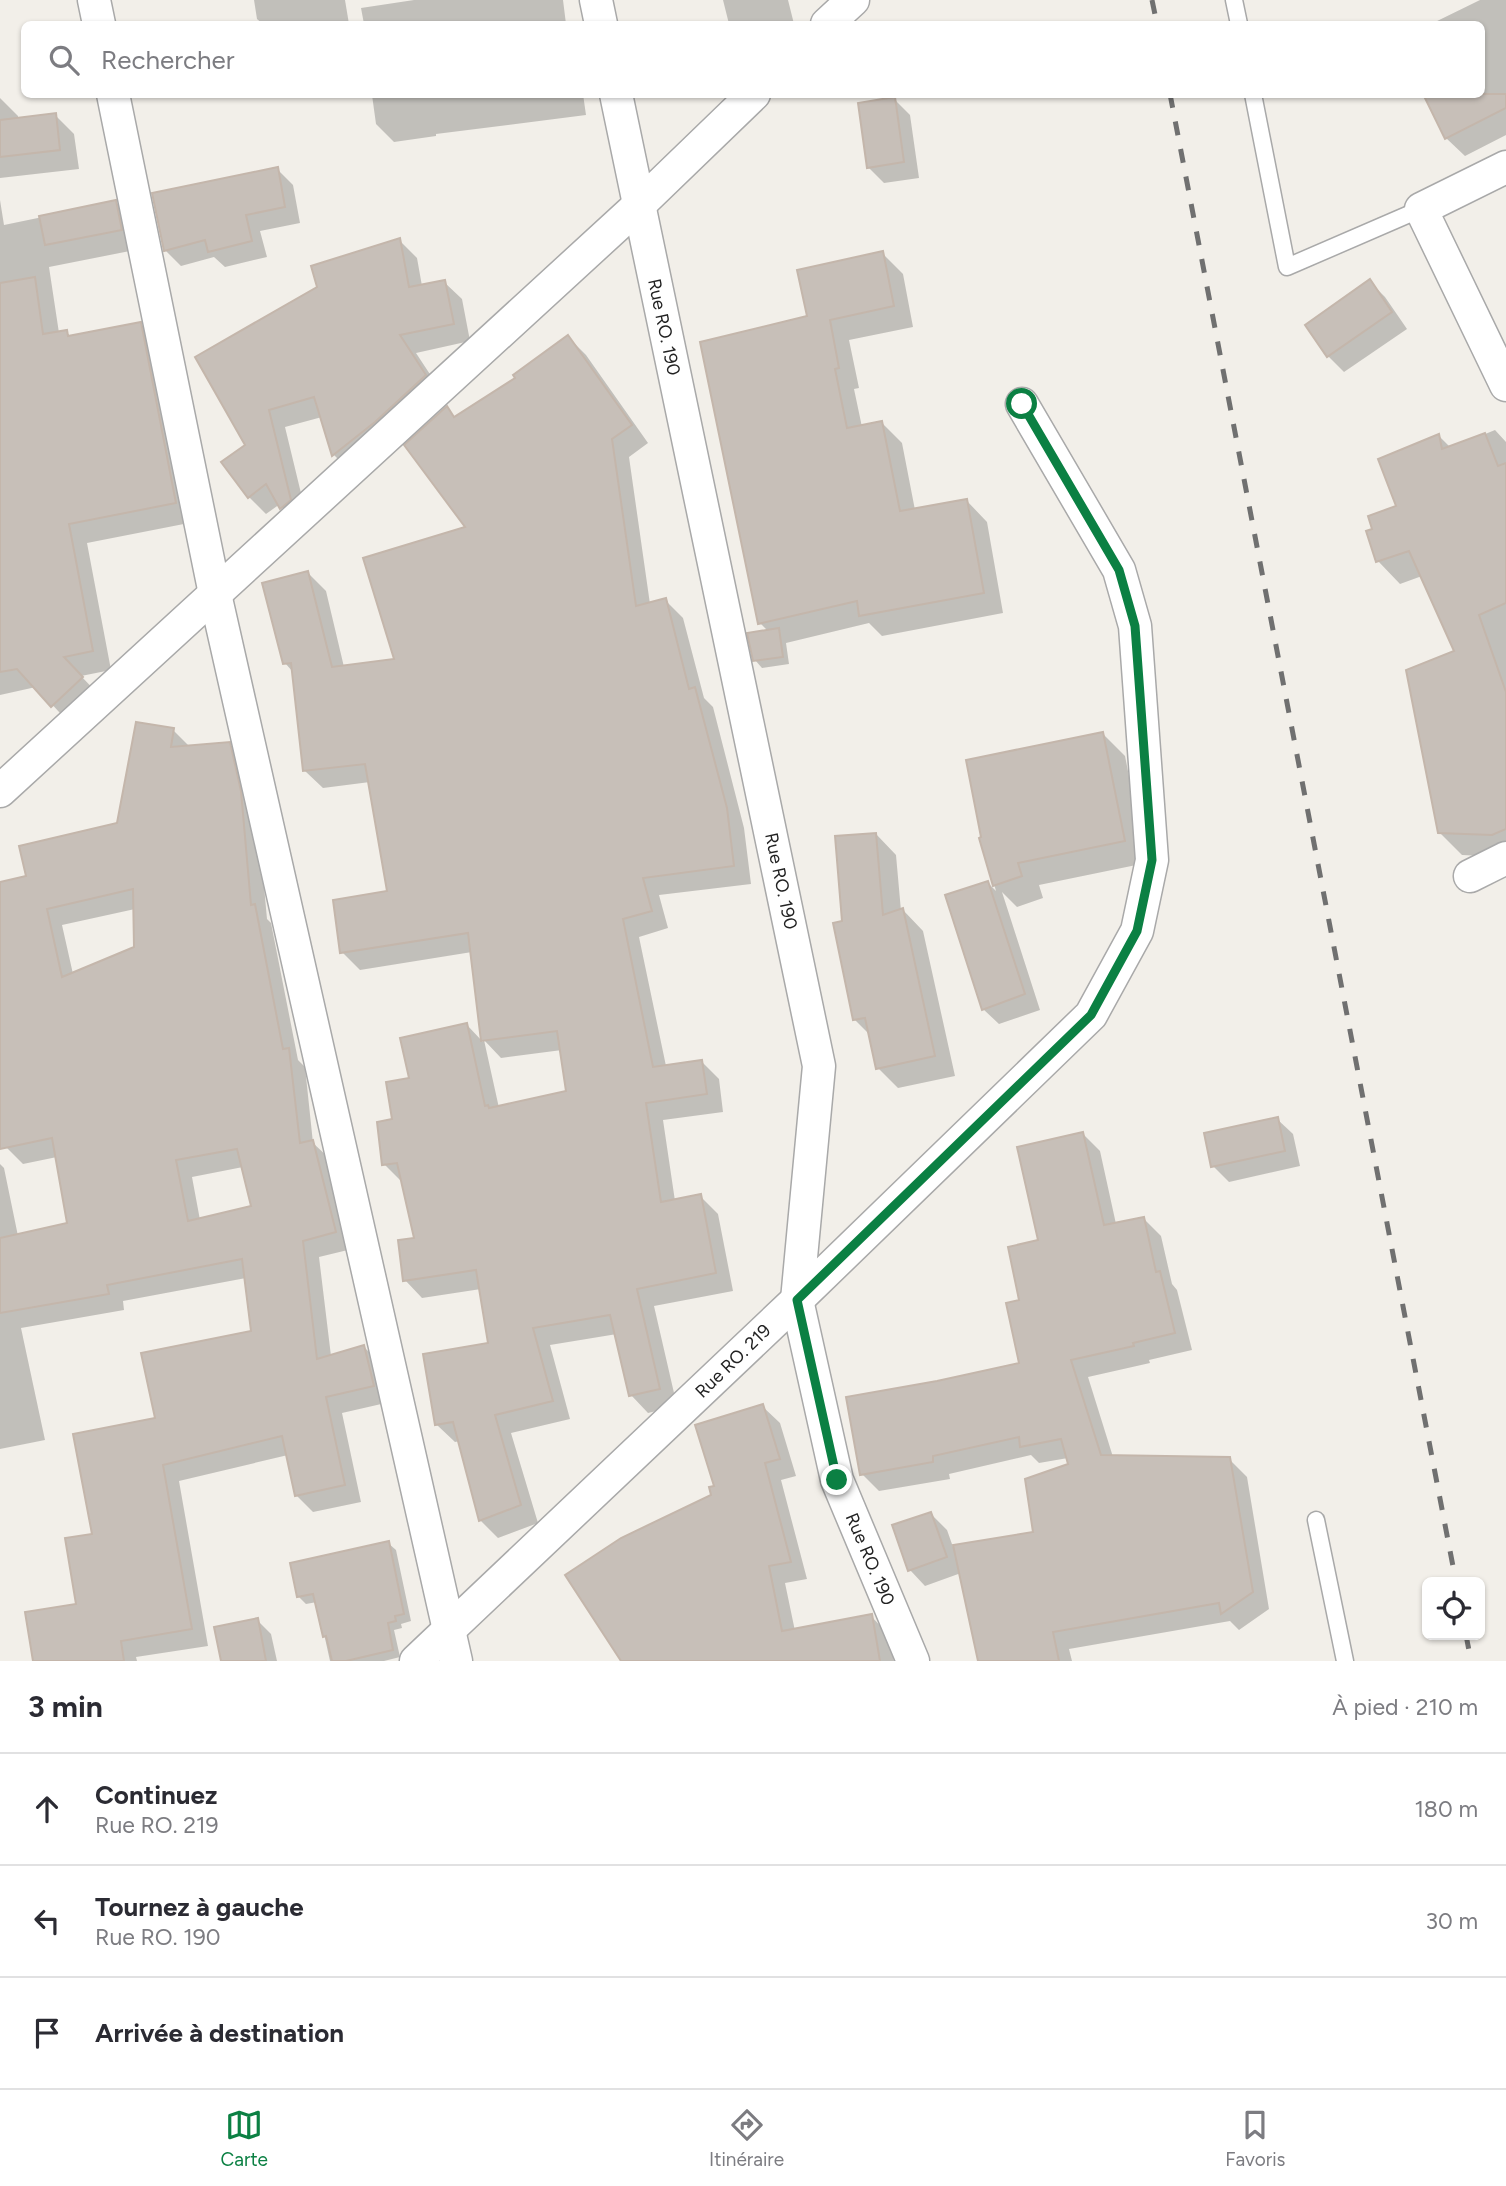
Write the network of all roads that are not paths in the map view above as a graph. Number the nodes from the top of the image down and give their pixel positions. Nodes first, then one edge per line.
1 (94, 0) edge
2 (596, 0) edge
3 (853, 0) edge
4 (1234, 0) edge
5 (98, 21) edge
6 (600, 21) edge
7 (830, 21) edge
8 (1238, 21) edge
9 (114, 98) edge
10 (617, 98) edge
11 (750, 98) edge
12 (1254, 98) edge
13 (1506, 167) edge
14 (638, 206) junction
15 (1421, 209) junction
16 (1506, 385) edge
17 (1022, 404) dead end
18 (215, 594) junction
19 (0, 791) edge
20 (1506, 858) edge
21 (1469, 876) dead end
22 (797, 1300) junction
23 (1317, 1520) dead end
24 (450, 1630) junction
25 (416, 1661) edge
26 (456, 1661) edge
27 (913, 1661) edge
28 (1345, 1661) edge

1 - 5 street
2 - 6 street
3 - 7 street
4 - 8 lane
9 - 18 street
10 - 14 street, Rue RO. 190
11 - 14 street
12 - 15 lane
13 - 15 street
14 - 18 street
14 - 22 street, Rue RO. 190
15 - 16 street
17 - 22 street, Rue RO. 219
18 - 19 street
18 - 24 street
20 - 21 street
22 - 24 street, Rue RO. 219
22 - 27 street, Rue RO. 190
23 - 28 lane
24 - 25 street, Rue RO. 219
24 - 26 street

